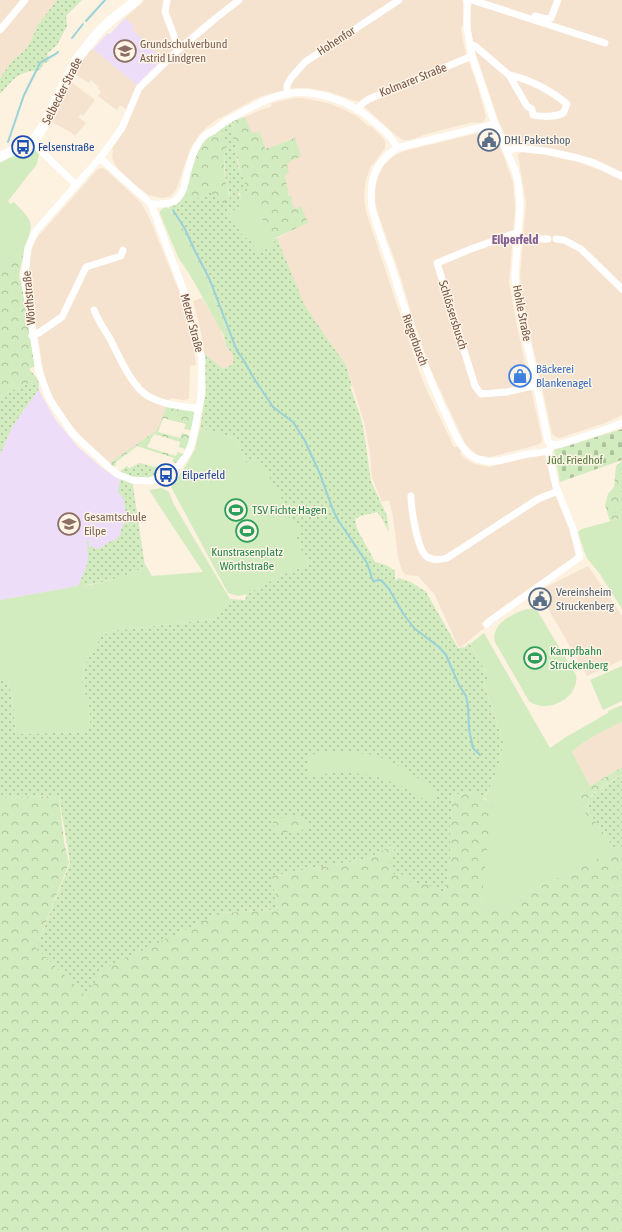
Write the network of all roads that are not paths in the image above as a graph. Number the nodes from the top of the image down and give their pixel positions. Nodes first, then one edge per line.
1 (25, 0) edge
2 (137, 0) edge
3 (167, 0) edge
4 (239, 0) edge
5 (399, 0) edge
6 (467, 0) edge
7 (472, 0) edge
8 (558, 0) edge
9 (529, 18) junction
10 (0, 30) edge
11 (605, 43) dead end
12 (470, 45) junction
13 (179, 49) junction
14 (472, 56) junction
15 (509, 75) junction
16 (287, 94) junction
17 (357, 110) junction
18 (495, 124) junction
19 (33, 141) junction
20 (398, 148) junction
21 (507, 151) junction
22 (0, 157) edge
23 (100, 158) junction
24 (622, 176) edge
25 (76, 185) junction
26 (151, 204) junction
27 (518, 236) junction
28 (548, 239) dead end
29 (556, 239) dead end
30 (123, 250) dead end
31 (622, 289) edge
32 (94, 310) dead end
33 (32, 336) junction
34 (537, 385) junction
35 (199, 409) junction
36 (622, 422) edge
37 (550, 448) junction
38 (558, 491) junction
39 (411, 496) dead end
40 (487, 624) dead end

1 - 10 street
2 - 19 main road, Selbecker Straße
3 - 13 street
4 - 13 street, Wörthstraße
5 - 16 street, Hohenfor
6 - 12 street, Hohle Straße
7 - 9 street
8 - 9 street
9 - 11 street
12 - 14 street, Hohle Straße
12 - 15 street
13 - 23 street, Wörthstraße
14 - 17 street, Kolmarer Straße
14 - 18 street, Hohle Straße
15 - 15 street
16 - 17 street
16 - 26 street
17 - 20 street
18 - 20 street
18 - 21 street, Hohle Straße
19 - 22 main road, Selbecker Straße
19 - 25 street
20 - 37 street, Riegerbusch
21 - 24 street
21 - 27 street, Hohle Straße
23 - 25 street, Wörthstraße
23 - 26 street, Metzer Straße
25 - 33 street, Wörthstraße
26 - 35 street, Metzer Straße
27 - 28 street
27 - 34 street, Hohle Straße
27 - 34 street, Schlössersbusch
29 - 31 street
30 - 33 street
32 - 35 street
33 - 35 street, Wörthstraße
34 - 37 street, Hohle Straße
36 - 37 street, Riegerbusch
37 - 38 street, Hohle Straße
38 - 39 street
38 - 40 street, Hohle Straße

